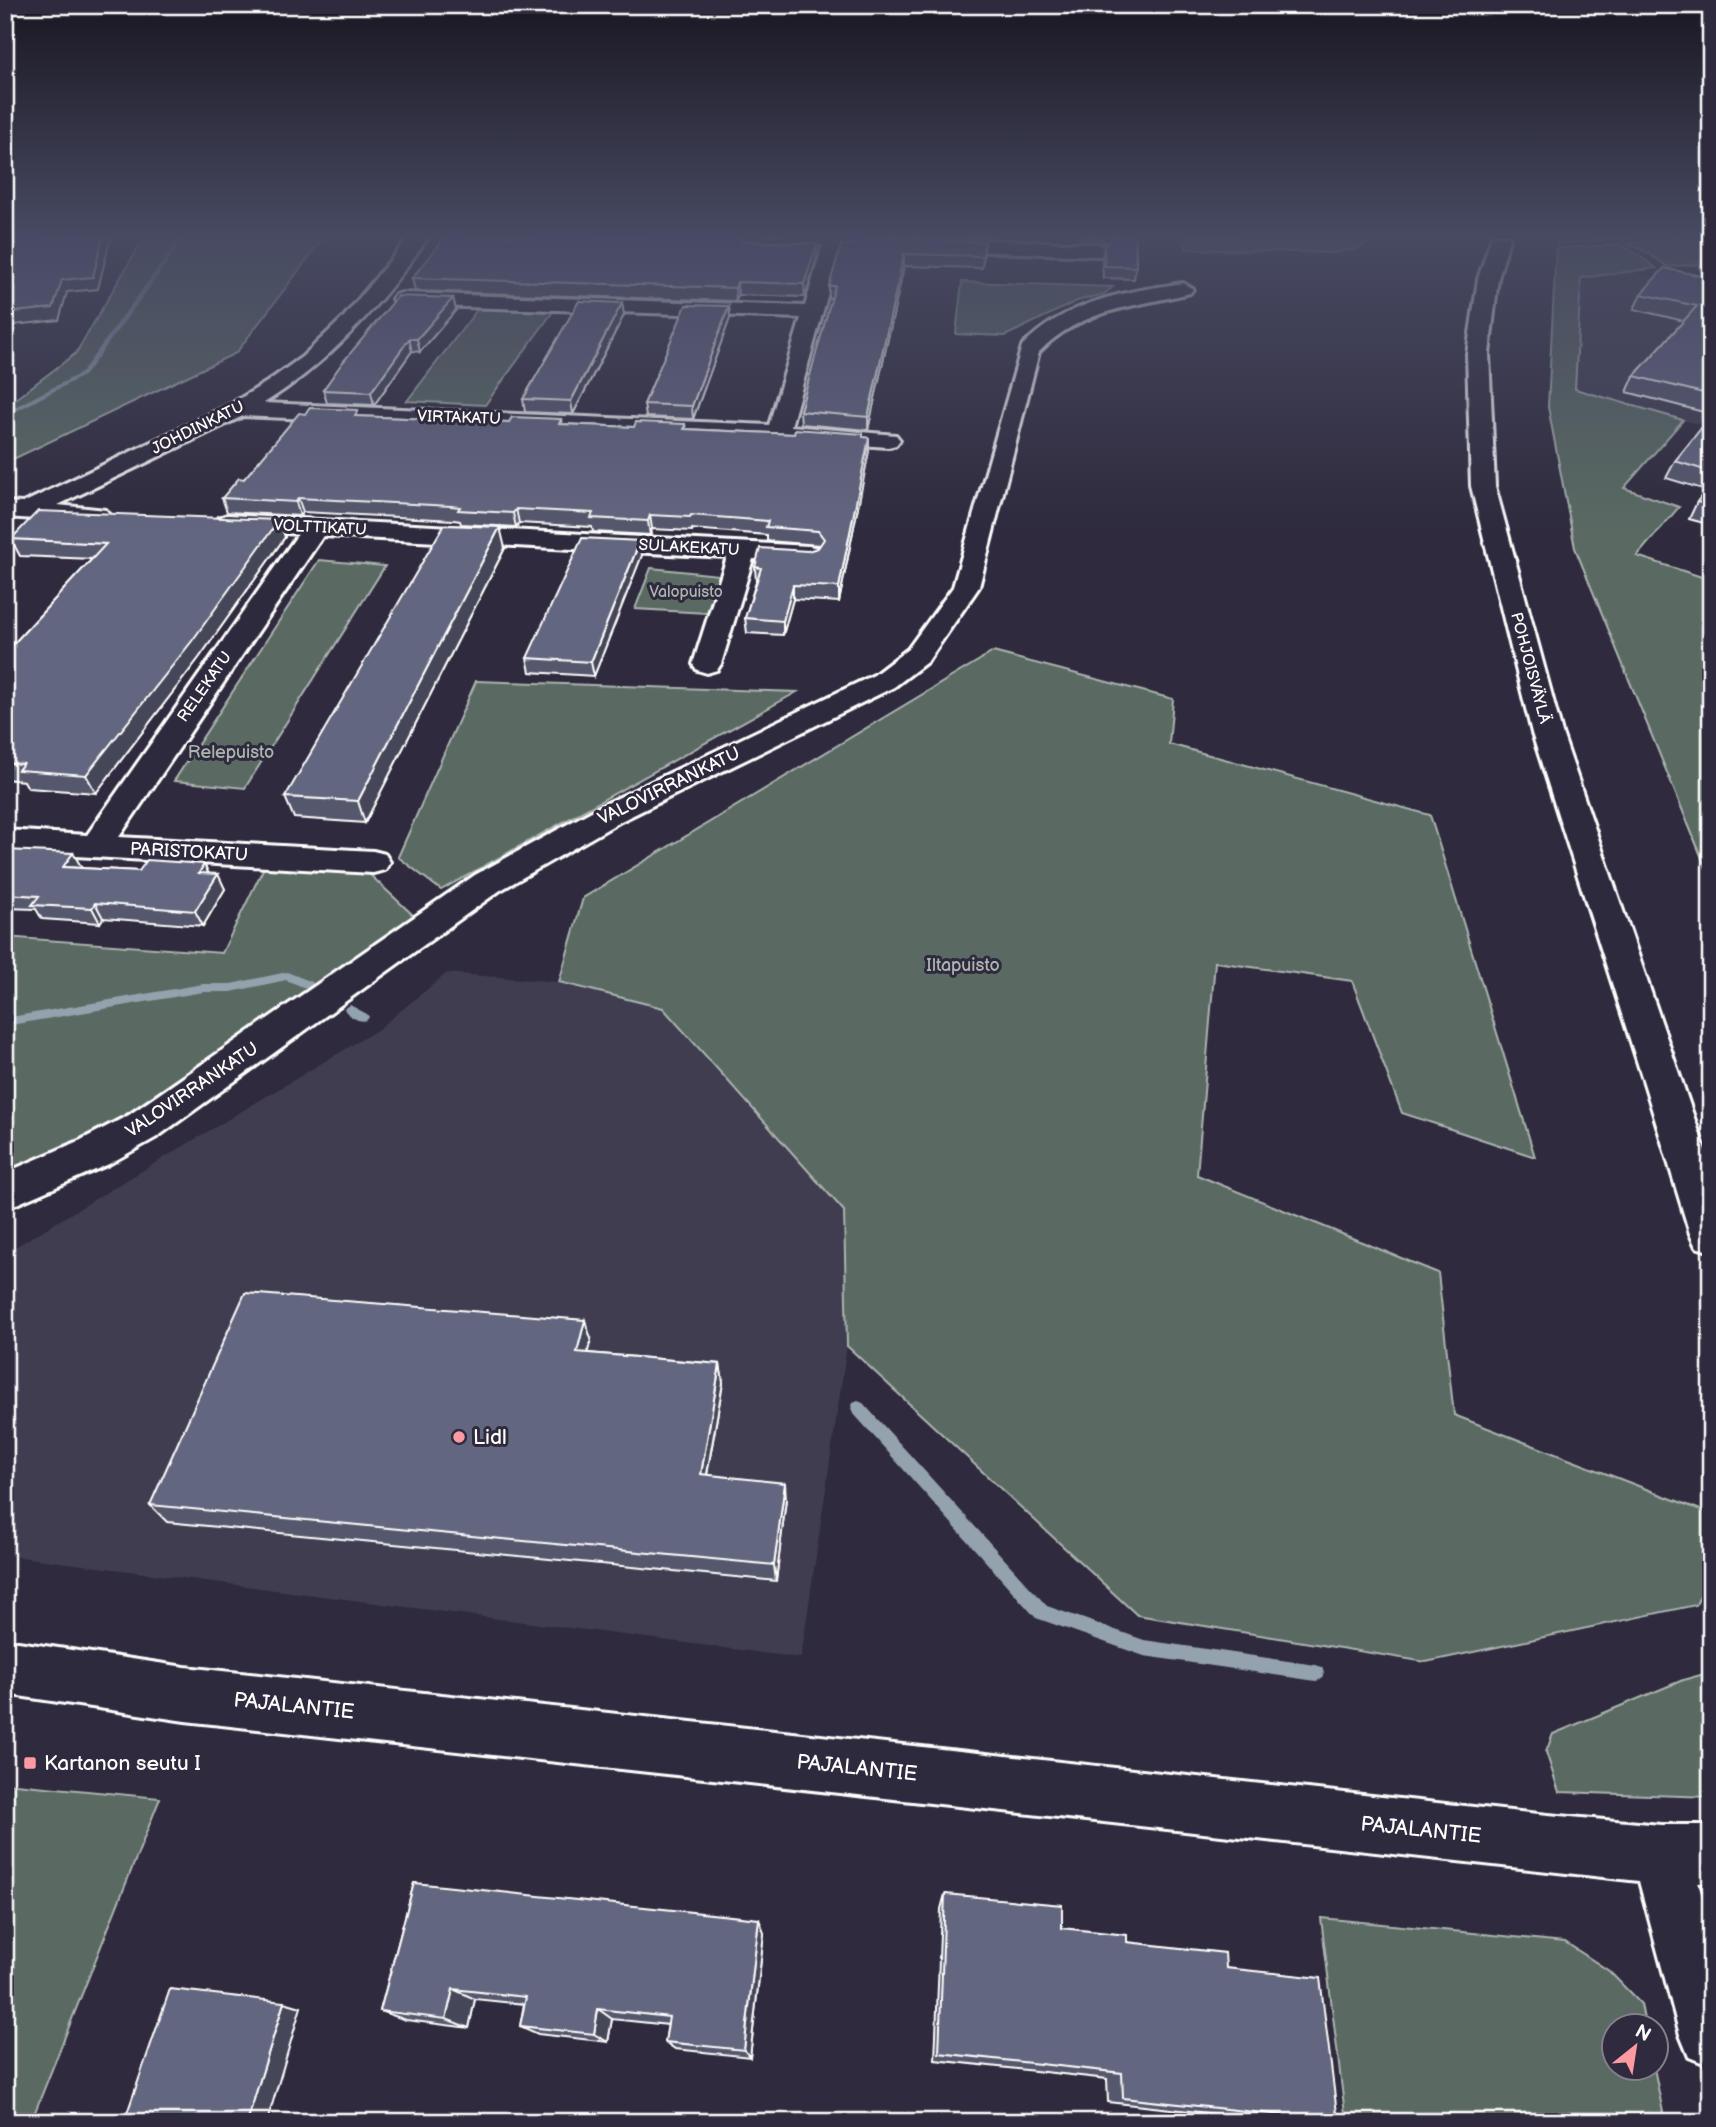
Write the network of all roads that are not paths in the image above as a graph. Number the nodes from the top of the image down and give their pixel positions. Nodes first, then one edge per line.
1 (335, 335) edge
2 (806, 335) edge
3 (1043, 335) edge
4 (1480, 335) edge
5 (239, 409) junction
6 (778, 432) junction
7 (888, 440) dead end
8 (13, 513) edge
9 (127, 517) edge
10 (208, 522) edge
11 (315, 528) junction
12 (527, 540) joint
13 (742, 551) junction
14 (809, 554) edge
15 (707, 664) dead end
16 (5, 841) edge
17 (96, 846) junction
18 (373, 862) dead end
19 (1665, 1086) junction
20 (1711, 1163) edge
21 (5, 1192) edge
22 (1711, 1234) edge
23 (5, 1667) edge
24 (1686, 1854) edge
25 (1711, 2035) edge

1 - 5 street, JOHDINKATU
2 - 6 street
3 - 21 street, VALOVIRRANKATU
4 - 19 street, POHJOISVÄYLÄ
5 - 6 street, VIRTAKATU
5 - 8 street, JOHDINKATU
6 - 7 street, VIRTAKATU
8 - 9 street
10 - 11 street, VOLTTIKATU
11 - 12 street, VOLTTIKATU
11 - 17 street, RELEKATU
12 - 13 street, SULAKEKATU
13 - 14 street, SULAKEKATU
13 - 15 street
16 - 17 street, PARISTOKATU
17 - 18 street, PARISTOKATU
19 - 20 street, POHJOISVÄYLÄ
19 - 22 street, POHJOISVÄYLÄ
23 - 24 street, PAJALANTIE
24 - 25 street

